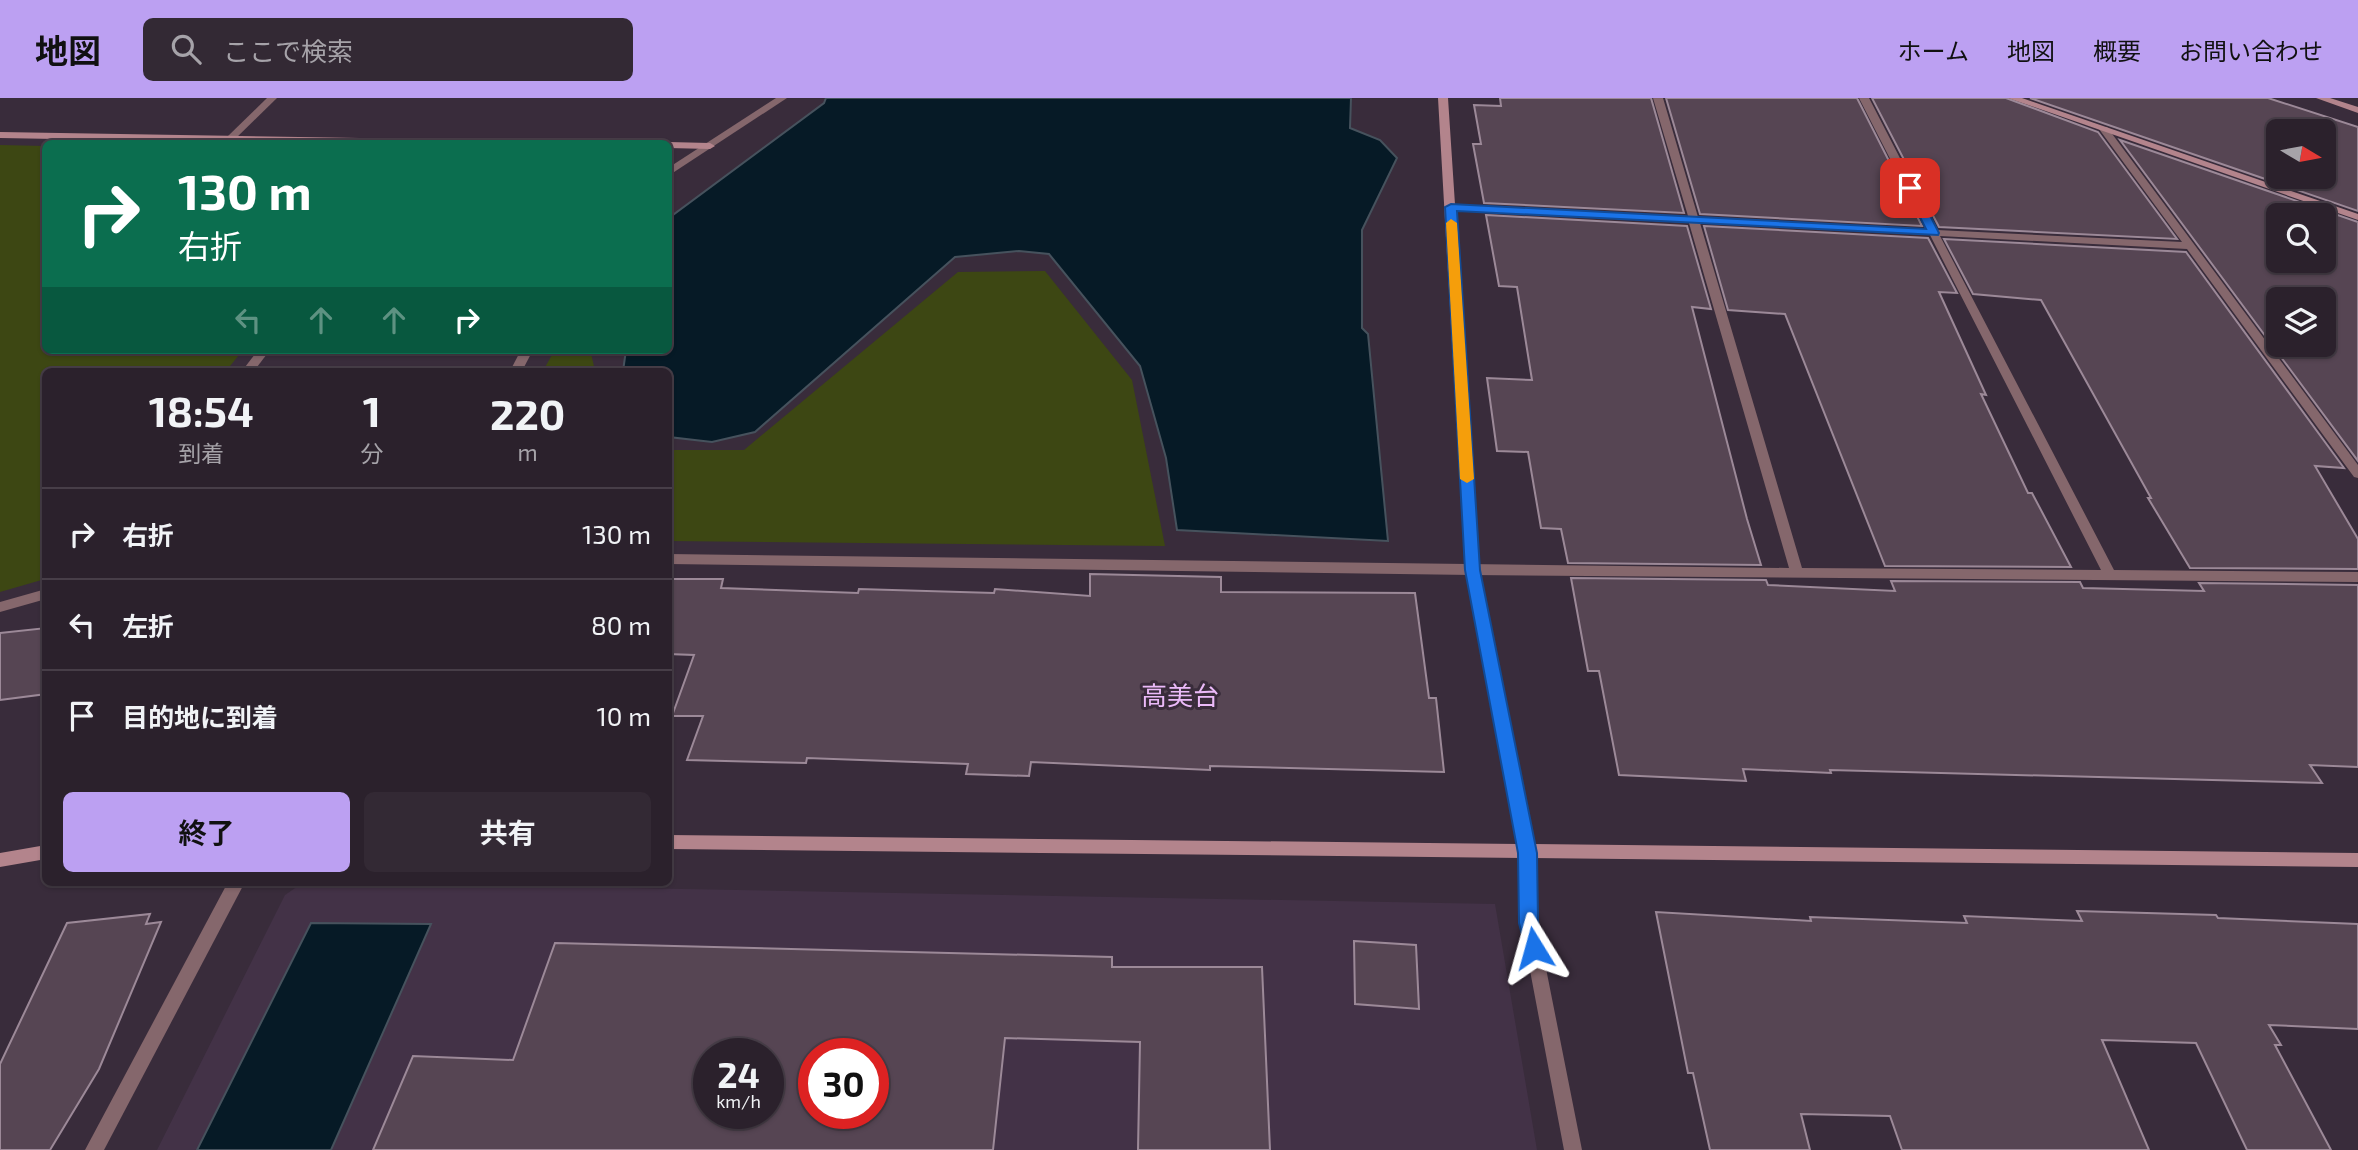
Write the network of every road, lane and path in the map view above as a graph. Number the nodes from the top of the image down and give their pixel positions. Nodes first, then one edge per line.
1 (272, 98) edge
2 (782, 98) edge
3 (1443, 98) edge
4 (1658, 98) edge
5 (1864, 98) edge
6 (2013, 98) edge
7 (2321, 98) edge
8 (2358, 110) edge
9 (2104, 130) junction
10 (0, 135) edge
11 (230, 139) junction
12 (280, 140) edge
13 (672, 145) edge
14 (709, 146) junction
15 (672, 170) edge
16 (1451, 207) junction
17 (2358, 217) edge
18 (1693, 220) junction
19 (1934, 233) junction
20 (2190, 246) junction
21 (261, 354) edge
22 (250, 368) edge
23 (2358, 474) edge
24 (672, 559) edge
25 (1472, 570) junction
26 (1797, 573) junction
27 (2110, 575) junction
28 (2358, 577) edge
29 (42, 595) edge
30 (0, 607) edge
31 (672, 842) edge
32 (42, 853) edge
33 (1528, 853) junction
34 (0, 860) edge
35 (2358, 860) edge
36 (235, 886) edge
37 (94, 1150) edge
38 (1573, 1150) edge

1 - 11 street
2 - 14 street
3 - 16 street
4 - 18 street
5 - 19 street
6 - 9 street
7 - 8 street
9 - 17 street
9 - 20 street
10 - 11 street
11 - 12 street
13 - 14 street
14 - 15 street
16 - 18 street
16 - 25 street
18 - 19 street
18 - 26 street
19 - 20 street
19 - 27 street
20 - 23 street
21 - 22 street
24 - 25 street
25 - 26 street
25 - 33 street
26 - 27 street
27 - 28 street
29 - 30 street
31 - 33 street
32 - 34 street
33 - 35 street
33 - 38 street
36 - 37 street

